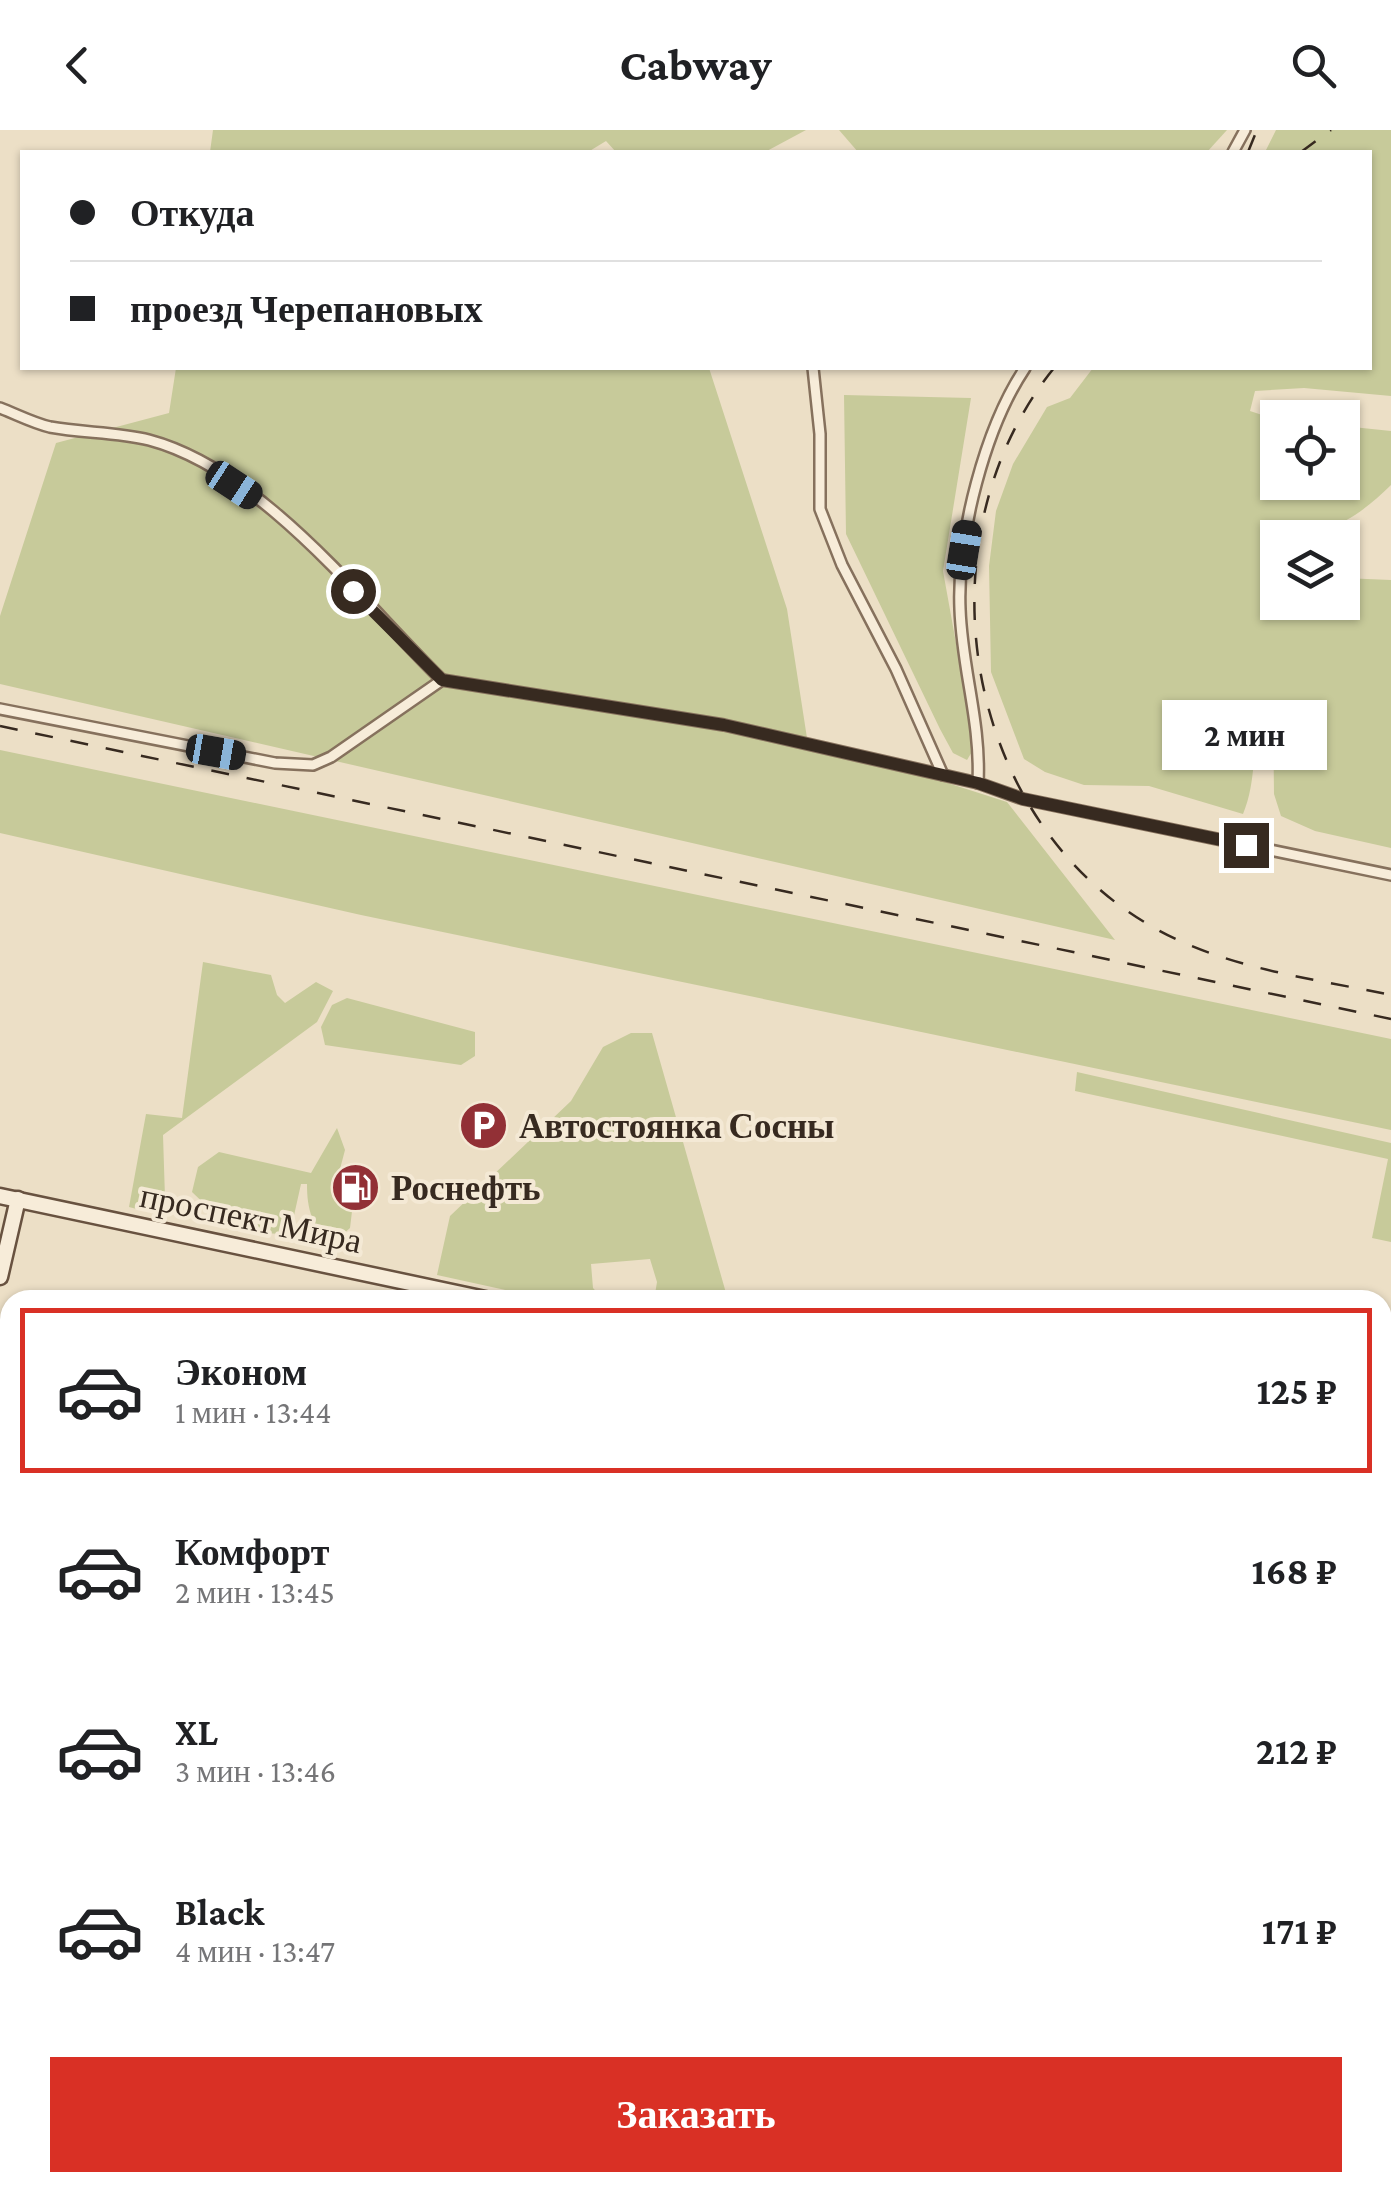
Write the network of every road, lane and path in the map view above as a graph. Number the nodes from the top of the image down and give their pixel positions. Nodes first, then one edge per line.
1 (813, 370) edge
2 (1025, 370) edge
3 (0, 408) edge
4 (442, 680) junction
5 (0, 709) edge
6 (943, 775) junction
7 (978, 783) junction
8 (1391, 875) edge
9 (0, 1196) edge
10 (18, 1199) junction
11 (0, 1277) edge
12 (443, 1290) edge

1 - 6 street
2 - 7 street
3 - 4 street
4 - 5 street
4 - 6 street
6 - 7 street
7 - 8 street
9 - 10 main road, проспект Мира
10 - 11 main road
10 - 12 main road, проспект Мира

